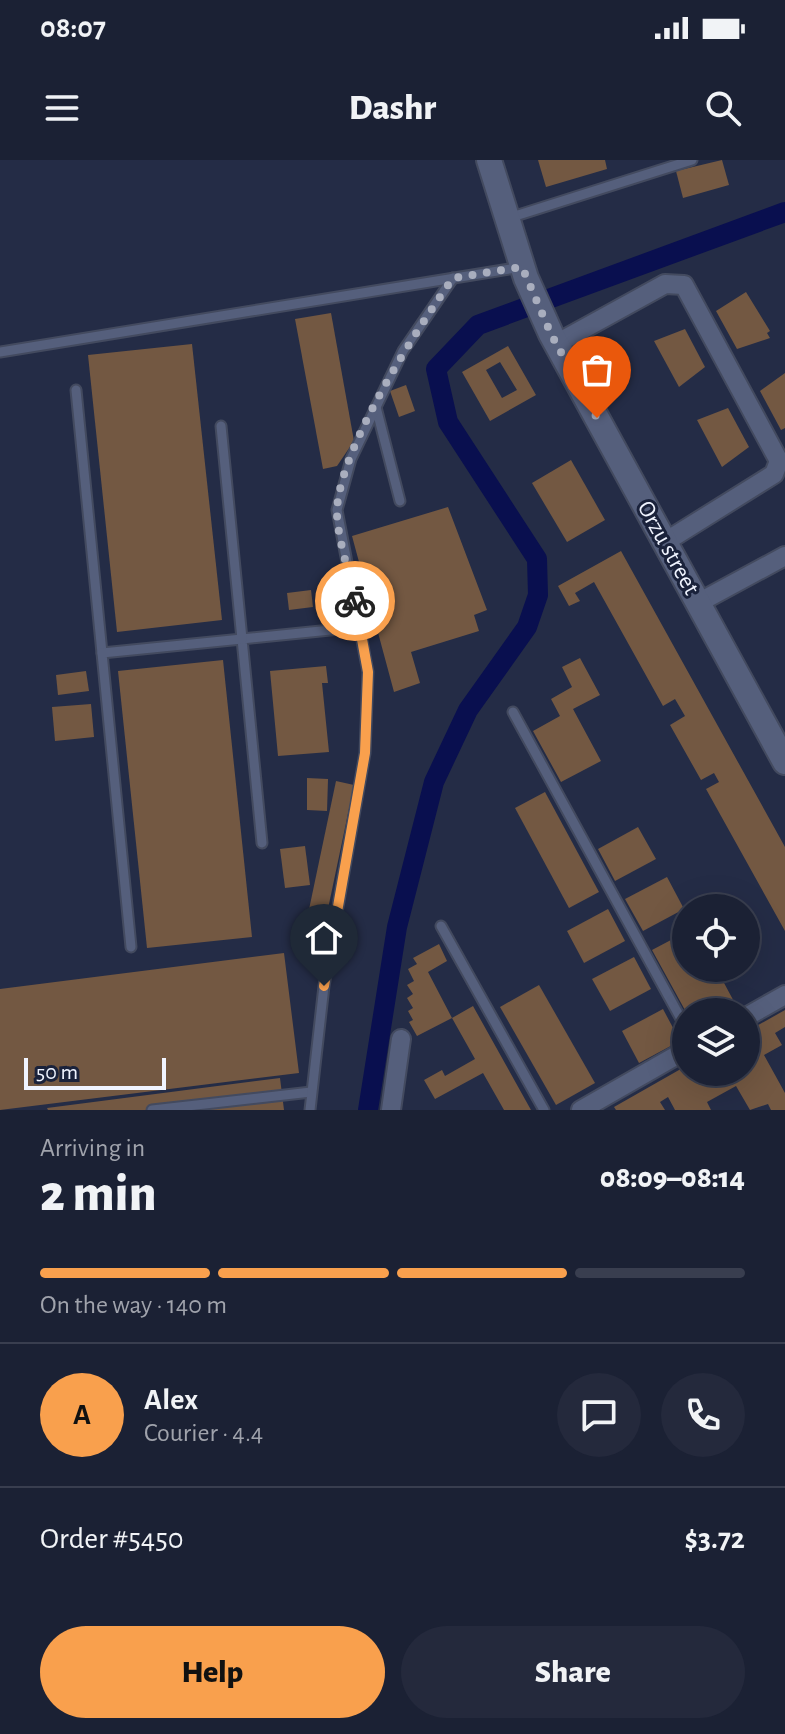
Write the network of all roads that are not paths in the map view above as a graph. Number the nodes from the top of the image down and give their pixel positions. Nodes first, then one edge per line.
1 (489, 160) edge
2 (692, 160) edge
3 (506, 220) junction
4 (524, 272) junction
5 (453, 278) junction
6 (554, 339) junction
7 (0, 352) edge
8 (76, 390) dead end
9 (376, 407) junction
10 (221, 426) dead end
11 (782, 466) edge
12 (400, 501) dead end
13 (665, 542) junction
14 (785, 556) edge
15 (698, 603) junction
16 (360, 627) junction
17 (242, 639) junction
18 (102, 653) junction
19 (513, 712) dead end
20 (785, 762) edge
21 (262, 843) dead end
22 (441, 926) dead end
23 (131, 947) dead end
24 (785, 995) edge
25 (672, 1002) edge
26 (760, 1009) edge
27 (401, 1039) dead end
28 (672, 1058) edge
29 (311, 1092) junction
30 (152, 1110) edge
31 (310, 1110) edge
32 (391, 1110) edge
33 (544, 1110) edge
34 (581, 1110) edge

1 - 3 main road, Orzu street
2 - 3 lane
3 - 4 main road, Orzu street
4 - 5 lane
4 - 6 main road, Orzu street
5 - 7 lane
5 - 9 lane
6 - 11 street
6 - 13 main road, Orzu street
8 - 18 lane
9 - 12 lane
9 - 16 lane
10 - 17 lane
11 - 13 street
13 - 15 main road, Orzu street
14 - 15 street
15 - 20 main road, Orzu street
16 - 17 lane
16 - 29 lane
17 - 18 lane
17 - 21 lane
18 - 23 lane
19 - 25 lane
22 - 33 lane
24 - 26 street
27 - 32 street
28 - 34 street
29 - 30 lane
29 - 31 lane

